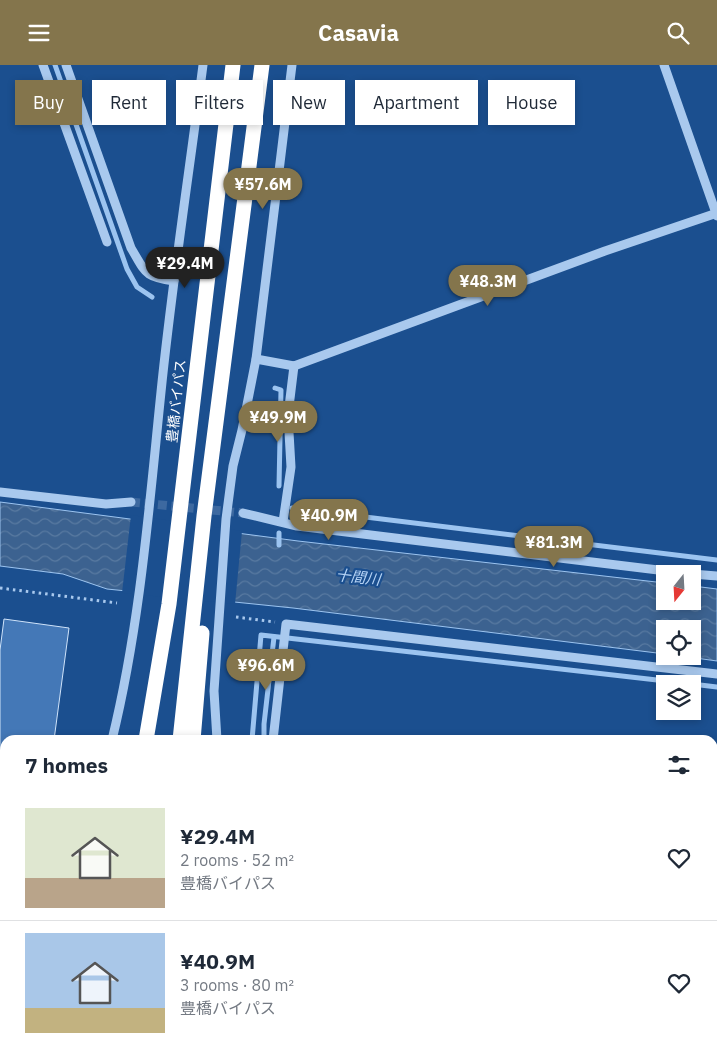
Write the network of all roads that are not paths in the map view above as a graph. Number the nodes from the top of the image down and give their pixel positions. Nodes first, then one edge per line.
1 (43, 65) edge
2 (66, 65) edge
3 (202, 65) edge
4 (232, 65) edge
5 (262, 65) edge
6 (292, 65) edge
7 (664, 65) edge
8 (717, 214) edge
9 (107, 242) dead end
10 (174, 281) junction
11 (256, 359) junction
12 (294, 366) junction
13 (0, 492) edge
14 (131, 502) tunnel mouth
15 (243, 513) tunnel mouth
16 (283, 522) junction
17 (656, 569) edge
18 (701, 575) edge
19 (717, 576) edge
20 (206, 608) junction
21 (717, 674) edge
22 (113, 735) edge
23 (147, 735) edge
24 (181, 735) edge
25 (194, 735) edge
26 (217, 735) edge
27 (274, 735) edge

1 - 9 street
2 - 10 street
3 - 10 street
4 - 23 highway, 豊橋バイパス
5 - 20 highway
6 - 11 street
7 - 8 street
8 - 12 street
10 - 22 street
11 - 12 street
11 - 20 street
12 - 16 street
13 - 14 street
15 - 16 street
16 - 17 street
18 - 19 street
20 - 24 highway
20 - 25 highway
20 - 26 street
21 - 27 street

